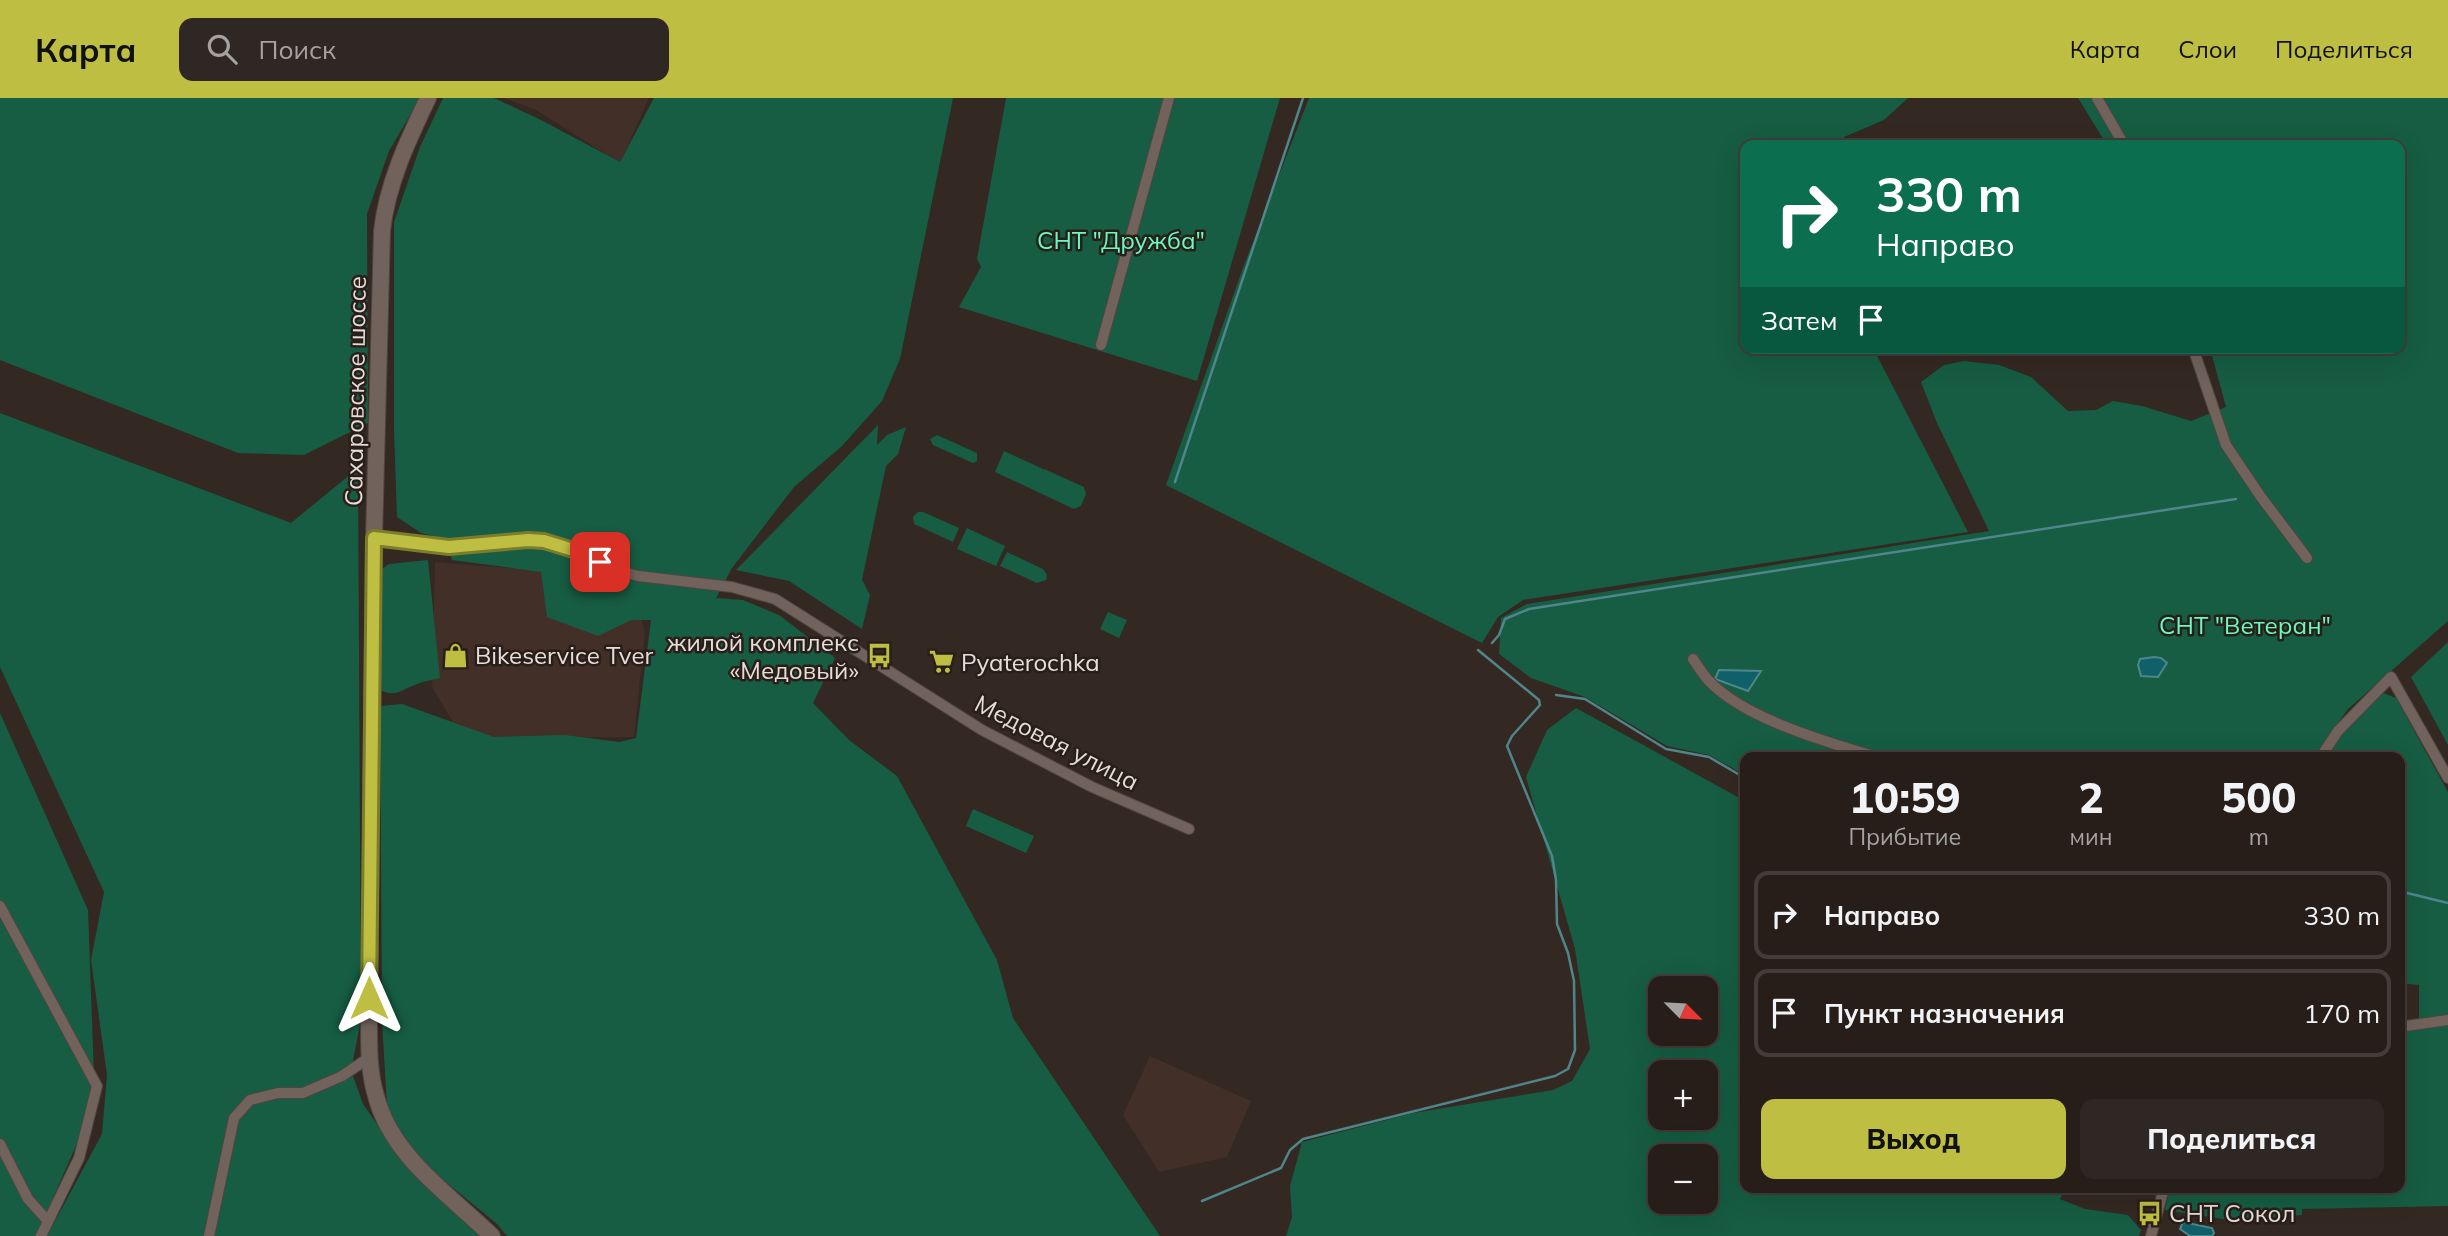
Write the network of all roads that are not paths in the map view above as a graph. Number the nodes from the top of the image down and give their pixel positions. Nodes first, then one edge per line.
1 (428, 98) edge
2 (1169, 98) edge
3 (2097, 98) edge
4 (2121, 140) edge
5 (1101, 345) dead end
6 (2195, 354) edge
7 (374, 538) junction
8 (2307, 558) dead end
9 (1693, 659) dead end
10 (1861, 752) edge
11 (2324, 752) edge
12 (2448, 778) edge
13 (1189, 829) dead end
14 (0, 906) edge
15 (2448, 1020) edge
16 (2405, 1026) edge
17 (370, 1057) junction
18 (0, 1144) edge
19 (2164, 1193) edge
20 (48, 1221) junction
21 (41, 1236) edge
22 (209, 1236) edge
23 (492, 1236) edge
24 (2151, 1236) edge

1 - 7 main road, Сахаровское шоссе
2 - 5 street
3 - 4 street
6 - 8 street
7 - 13 street, Медовая улица
7 - 17 main road, Сахаровское шоссе
9 - 10 street
11 - 12 street
14 - 20 street
15 - 16 street
17 - 22 street
17 - 23 main road, Сахаровское шоссе
18 - 20 street
19 - 24 street
20 - 21 street

